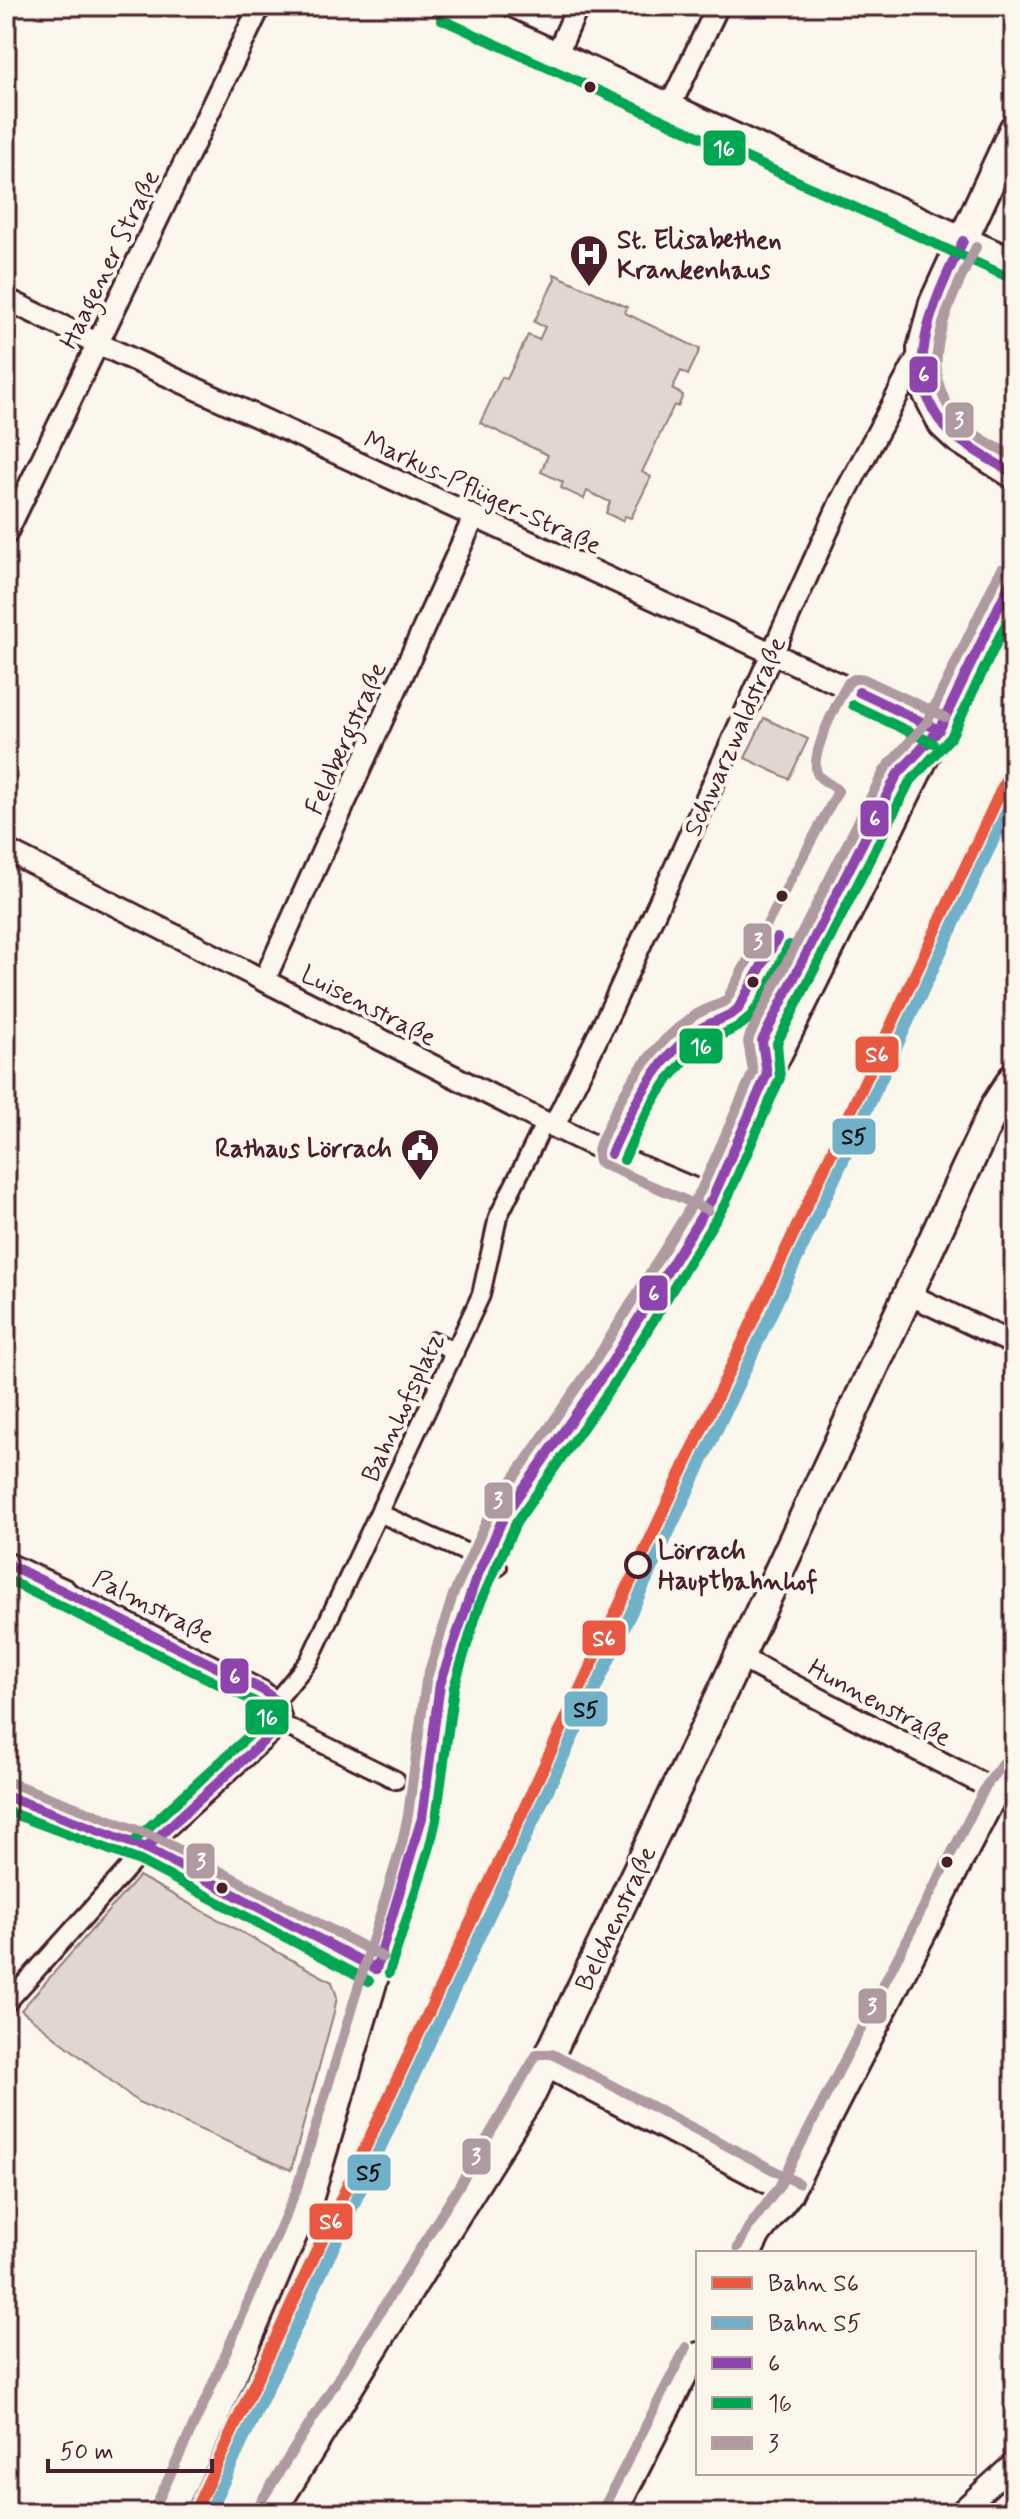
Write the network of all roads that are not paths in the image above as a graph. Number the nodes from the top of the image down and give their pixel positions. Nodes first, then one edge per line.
1 (260, 6) edge
2 (447, 6) edge
3 (718, 6) edge
4 (577, 8) dead end
5 (556, 56) junction
6 (669, 108) junction
7 (1014, 129) edge
8 (963, 241) junction
9 (1014, 264) edge
10 (6, 299) edge
11 (97, 343) junction
12 (922, 349) junction
13 (1014, 474) edge
14 (474, 517) junction
15 (8, 523) edge
16 (1014, 575) edge
17 (772, 652) junction
18 (939, 730) junction
19 (6, 850) edge
20 (264, 981) junction
21 (1014, 1077) edge
22 (549, 1124) junction
23 (713, 1197) junction
24 (908, 1294) junction
25 (434, 1341) dead end
26 (1014, 1344) edge
27 (455, 1352) junction
28 (379, 1513) junction
29 (6, 1563) edge
30 (488, 1564) junction
31 (65, 1590) joint
32 (739, 1657) junction
33 (276, 1701) junction
34 (277, 1729) junction
35 (1014, 1771) edge
36 (396, 1780) dead end
37 (998, 1792) junction
38 (6, 1796) edge
39 (146, 1848) junction
40 (266, 1912) joint
41 (376, 1969) junction
42 (6, 2004) edge
43 (545, 2066) junction
44 (791, 2195) junction
45 (752, 2251) edge
46 (696, 2357) edge
47 (1014, 2463) edge
48 (168, 2513) edge
49 (270, 2513) edge
50 (616, 2513) edge
51 (959, 2513) edge

1 - 11 street, Haagener Straße
2 - 5 main road
3 - 6 street
4 - 5 street
5 - 6 main road
6 - 8 main road
7 - 8 main road
8 - 9 main road
8 - 12 main road
10 - 11 street, Markus-Pflüger-Straße
11 - 14 street, Markus-Pflüger-Straße
11 - 15 street, Haagener Straße
12 - 13 main road
12 - 17 street, Schwarzwaldstraße
14 - 17 street, Markus-Pflüger-Straße
14 - 20 street, Feldbergstraße
16 - 18 main road
17 - 18 street, Markus-Pflüger-Straße
17 - 22 street, Schwarzwaldstraße
18 - 23 main road
19 - 20 street, Luisenstraße
20 - 22 street, Luisenstraße
21 - 24 main road, Belchenstraße
22 - 23 street, Luisenstraße
22 - 27 street, Bahnhofsplatz
23 - 30 main road
24 - 26 street
24 - 32 main road, Belchenstraße
25 - 27 street
27 - 28 street, Bahnhofsplatz
28 - 30 street
28 - 33 street, Bahnhofsplatz
29 - 31 street, Palmstraße
30 - 41 main road
31 - 33 street, Palmstraße
32 - 37 street, Hunnenstraße
32 - 43 main road, Belchenstraße
33 - 34 street
34 - 36 street
34 - 39 street
35 - 37 street
37 - 44 street
38 - 39 street
39 - 40 street
39 - 42 street
40 - 41 street
41 - 48 main road
43 - 44 street
43 - 49 main road, Belchenstraße
44 - 45 street
46 - 50 street
47 - 51 street

